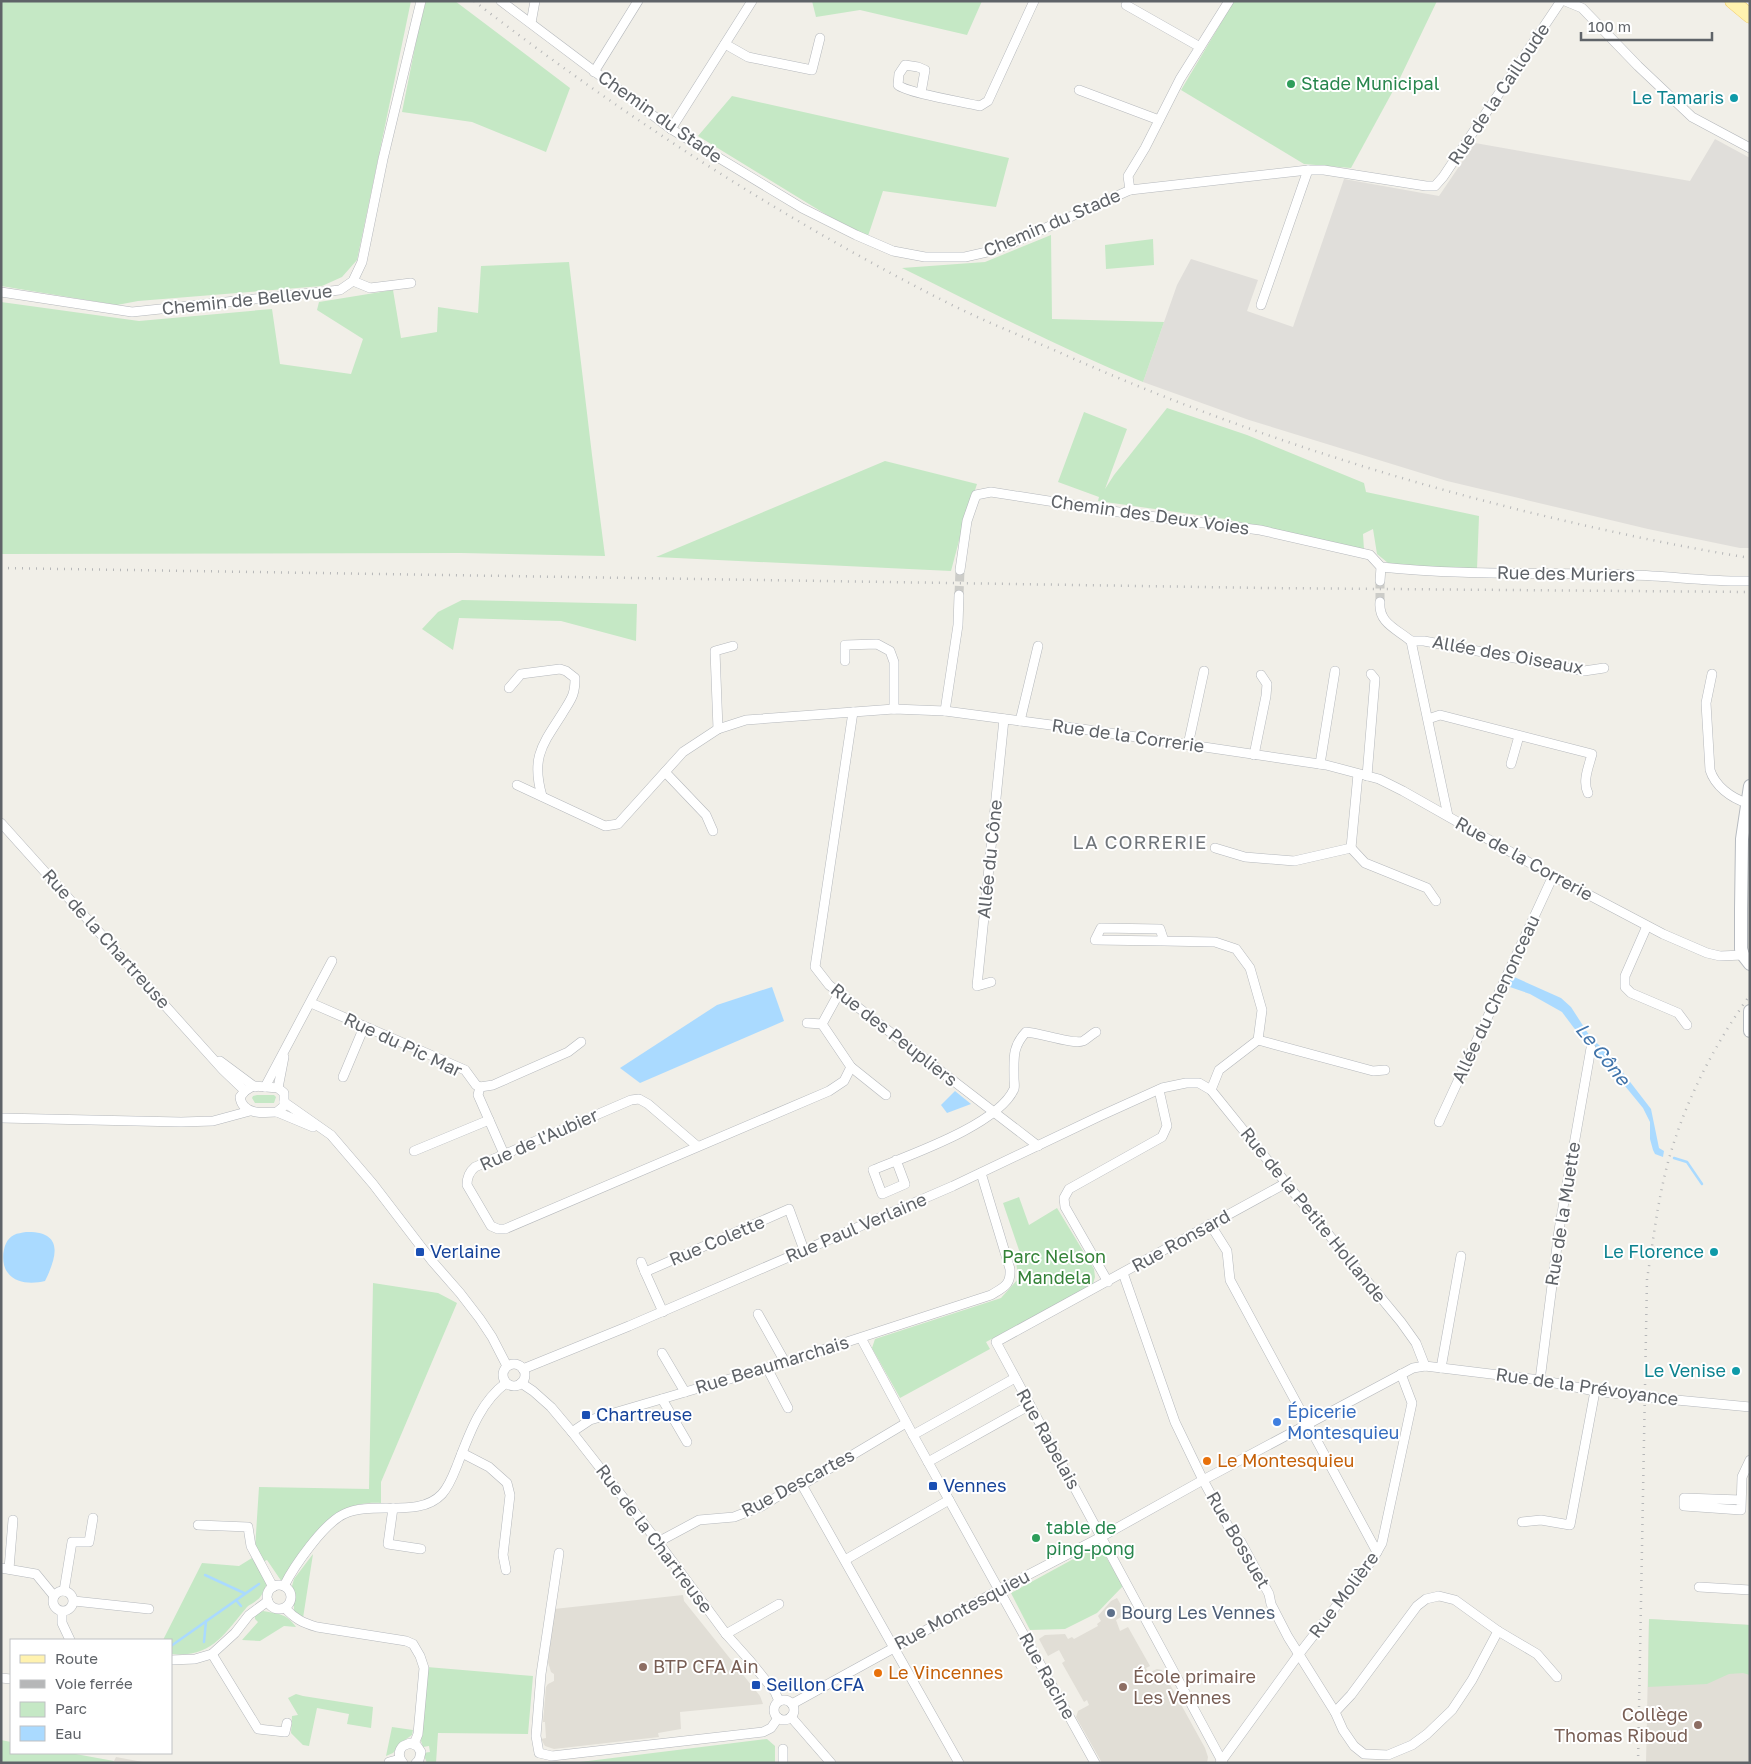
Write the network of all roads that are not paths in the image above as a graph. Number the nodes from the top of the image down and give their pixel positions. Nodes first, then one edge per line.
1 (420, 1) edge
2 (501, 1) edge
3 (535, 1) edge
4 (638, 1) edge
5 (752, 1) edge
6 (1034, 1) edge
7 (1229, 1) edge
8 (1563, 1) edge
9 (1732, 1) edge
10 (1126, 6) dead end
11 (1750, 16) edge
12 (531, 23) junction
13 (820, 38) dead end
14 (725, 44) junction
15 (1200, 47) junction
16 (594, 72) junction
17 (1079, 90) dead end
18 (921, 93) dead end
19 (1160, 120) junction
20 (671, 129) junction
21 (1750, 148) edge
22 (1308, 170) junction
23 (1434, 186) joint
24 (1130, 190) junction
25 (353, 281) junction
26 (411, 283) dead end
27 (1, 292) edge
28 (1261, 306) dead end
29 (1381, 567) junction
30 (960, 570) tunnel mouth
31 (1380, 580) tunnel mouth
32 (1750, 581) edge
33 (959, 596) tunnel mouth
34 (1380, 602) tunnel mouth
35 (1411, 641) junction
36 (733, 646) dead end
37 (1038, 646) dead end
38 (845, 661) dead end
39 (1604, 668) dead end
40 (1204, 671) dead end
41 (1336, 671) dead end
42 (1371, 674) dead end
43 (1712, 674) dead end
44 (1262, 675) dead end
45 (509, 688) dead end
46 (894, 709) junction
47 (945, 711) junction
48 (853, 712) junction
49 (1004, 719) junction
50 (1428, 719) junction
51 (1020, 721) junction
52 (718, 729) junction
53 (1519, 736) junction
54 (1188, 744) junction
55 (1254, 754) junction
56 (1320, 764) junction
57 (1511, 764) dead end
58 (665, 772) junction
59 (1363, 775) junction
60 (517, 785) dead end
61 (1750, 786) edge
62 (1588, 793) dead end
63 (542, 796) junction
64 (1747, 803) junction
65 (1448, 816) junction
66 (1, 823) edge
67 (713, 831) dead end
68 (1215, 848) dead end
69 (1350, 848) junction
70 (1554, 876) junction
71 (1436, 900) dead end
72 (1647, 926) junction
73 (1164, 941) junction
74 (1746, 960) edge
75 (332, 961) dead end
76 (991, 982) dead end
77 (839, 993) junction
78 (310, 1003) junction
79 (1750, 1011) edge
80 (807, 1023) dead end
81 (822, 1024) junction
82 (1688, 1025) dead end
83 (364, 1027) junction
84 (1750, 1031) edge
85 (1096, 1032) dead end
86 (1258, 1040) junction
87 (581, 1042) dead end
88 (286, 1047) junction
89 (1591, 1048) dead end
90 (211, 1056) junction
91 (851, 1067) junction
92 (1385, 1070) dead end
93 (343, 1077) dead end
94 (255, 1087) junction
95 (265, 1087) junction
96 (480, 1087) junction
97 (278, 1088) junction
98 (1158, 1090) junction
99 (1212, 1090) junction
100 (245, 1091) junction
101 (886, 1095) dead end
102 (284, 1102) junction
103 (242, 1103) junction
104 (250, 1111) junction
105 (277, 1112) junction
106 (994, 1112) junction
107 (1, 1118) edge
108 (489, 1120) junction
109 (213, 1121) junction
110 (1439, 1122) dead end
111 (331, 1136) junction
112 (698, 1146) junction
113 (1038, 1146) junction
114 (414, 1151) dead end
115 (504, 1154) junction
116 (896, 1160) dead end
117 (981, 1173) junction
118 (1286, 1183) junction
119 (1210, 1224) junction
120 (804, 1250) junction
121 (1461, 1256) dead end
122 (641, 1262) dead end
123 (645, 1272) junction
124 (1123, 1273) junction
125 (1108, 1282) junction
126 (662, 1312) junction
127 (758, 1314) dead end
128 (860, 1338) junction
129 (996, 1342) joint
130 (662, 1353) dead end
131 (785, 1362) junction
132 (507, 1366) junction
133 (1425, 1366) junction
134 (768, 1368) junction
135 (1441, 1368) junction
136 (523, 1369) junction
137 (1400, 1374) junction
138 (1015, 1378) junction
139 (1540, 1380) junction
140 (506, 1383) junction
141 (521, 1383) junction
142 (1595, 1390) junction
143 (685, 1392) junction
144 (662, 1399) junction
145 (1030, 1405) junction
146 (1750, 1407) edge
147 (788, 1408) dead end
148 (906, 1423) junction
149 (1308, 1424) junction
150 (572, 1432) junction
151 (912, 1435) junction
152 (687, 1442) dead end
153 (462, 1453) junction
154 (1750, 1460) edge
155 (928, 1462) junction
156 (1203, 1480) junction
157 (802, 1485) junction
158 (949, 1500) junction
159 (1741, 1500) junction
160 (393, 1508) junction
161 (93, 1518) dead end
162 (13, 1520) dead end
163 (1522, 1522) dead end
164 (198, 1525) dead end
165 (1101, 1537) junction
166 (658, 1542) junction
167 (421, 1549) dead end
168 (559, 1552) dead end
169 (1377, 1552) junction
170 (845, 1560) junction
171 (5, 1569) edge
172 (506, 1570) dead end
173 (284, 1586) junction
174 (273, 1587) junction
175 (1699, 1587) dead end
176 (999, 1590) junction
177 (1750, 1590) edge
178 (64, 1591) junction
179 (54, 1596) junction
180 (74, 1601) junction
181 (268, 1601) junction
182 (779, 1604) dead end
183 (149, 1608) dead end
184 (285, 1608) junction
185 (62, 1612) junction
186 (1498, 1631) junction
187 (726, 1634) junction
188 (70, 1639) edge
189 (893, 1648) junction
190 (212, 1654) junction
191 (1300, 1654) junction
192 (172, 1660) edge
193 (1557, 1678) dead end
194 (779, 1701) junction
195 (792, 1704) junction
196 (1335, 1712) junction
197 (790, 1717) junction
198 (778, 1718) junction
199 (287, 1723) dead end
200 (414, 1744) junction
201 (783, 1749) dead end
202 (402, 1761) edge
203 (389, 1762) edge
204 (1222, 1762) edge
205 (417, 1763) edge
206 (783, 1763) edge
207 (830, 1763) edge
208 (958, 1763) edge
209 (1095, 1763) edge

1 - 25 street, Chemin de Bellevue
2 - 12 street, Chemin du Stade
3 - 12 street
4 - 16 street
5 - 14 street
6 - 18 street
7 - 15 street
8 - 21 street
8 - 23 street, Rue de la Cailloude
9 - 11 main road
10 - 15 street
12 - 16 street, Chemin du Stade
13 - 14 street
14 - 20 street
15 - 19 street
16 - 20 street, Chemin du Stade
17 - 19 street
19 - 24 street
20 - 24 street, Chemin du Stade
22 - 23 street, Chemin du Stade
22 - 24 street, Chemin du Stade
22 - 28 street
25 - 26 street
25 - 27 street, Chemin de Bellevue
29 - 30 street, Chemin des Deux Voies
29 - 31 street
29 - 32 street, Rue des Muriers
33 - 47 street
34 - 35 street
35 - 39 street, Allée des Oiseaux
35 - 50 street
36 - 52 street
37 - 51 street
38 - 46 street
40 - 54 street
41 - 56 street
42 - 59 street
43 - 64 street
44 - 55 street
45 - 63 street
46 - 47 street, Rue de la Correrie
46 - 48 street, Rue de la Correrie
47 - 49 street, Rue de la Correrie
48 - 52 street, Rue de la Correrie
48 - 77 street, Rue des Peupliers
49 - 51 street, Rue de la Correrie
49 - 76 street, Allée du Cône
50 - 53 street
50 - 65 street
51 - 54 street, Rue de la Correrie
52 - 58 street, Rue de la Correrie
53 - 57 street
53 - 62 street
54 - 55 street, Rue de la Correrie
55 - 56 street, Rue de la Correrie
56 - 59 street, Rue de la Correrie
58 - 63 street, Rue de la Correrie
58 - 67 street
59 - 65 street, Rue de la Correrie
59 - 69 street
60 - 63 street, Rue de la Correrie
61 - 64 street
64 - 74 street
65 - 70 street, Rue de la Correrie
66 - 90 street, Rue de la Chartreuse
68 - 69 street
69 - 71 street
70 - 72 street, Rue de la Correrie
70 - 110 street, Allée du Chenonceau
72 - 74 street, Rue de la Correrie
72 - 82 street
73 - 73 street
73 - 86 street
75 - 78 street
77 - 81 street
77 - 106 street, Rue des Peupliers
78 - 83 street, Rue du Pic Mar
78 - 88 street
79 - 84 street
80 - 81 street
81 - 91 street
83 - 93 street
83 - 96 street, Rue du Pic Mar
85 - 106 street
86 - 92 street
86 - 99 street
87 - 96 street
88 - 95 street
88 - 97 street
89 - 139 street, Rue de la Muette
90 - 94 street, Rue de la Chartreuse
90 - 100 street, Rue de la Chartreuse
91 - 101 street
91 - 112 street, Rue de l'Aubier
94 - 95 street
94 - 100 street
95 - 97 street
96 - 108 street, Rue du Pic Mar
97 - 102 street
98 - 99 street, Rue Paul Verlaine
98 - 113 street, Rue Paul Verlaine
98 - 125 street
99 - 118 street, Rue de la Petite Hollande
100 - 103 street
102 - 105 street
102 - 111 street
103 - 104 street
103 - 109 street
104 - 105 street
104 - 109 street
105 - 111 street
106 - 113 street, Rue des Peupliers
106 - 116 street
107 - 109 street
108 - 114 street
108 - 115 street, Rue du Pic Mar
111 - 132 street
112 - 115 street, Rue de l'Aubier
112 - 115 street, Rue de l'Aubier
113 - 117 street, Rue Paul Verlaine
117 - 120 street, Rue Paul Verlaine
117 - 128 street, Rue Beaumarchais
118 - 119 street, Rue Ronsard
118 - 133 street, Rue de la Petite Hollande
119 - 124 street, Rue Ronsard
119 - 149 street
120 - 123 street, Rue Colette
120 - 126 street, Rue Paul Verlaine
121 - 135 street
122 - 123 street
123 - 126 street
124 - 125 street, Rue Ronsard
124 - 156 street, Rue Bossuet
125 - 129 street, Rue Ronsard
126 - 136 street, Rue Paul Verlaine
127 - 131 street
128 - 131 street, Rue Beaumarchais
128 - 148 street, Rue Racine
129 - 138 street, Rue Rabelais
130 - 143 street
131 - 134 street, Rue Beaumarchais
132 - 136 street
132 - 140 street
133 - 135 street, Rue de la Prévoyance
133 - 137 street, Rue Montesquieu
134 - 143 street, Rue Beaumarchais
134 - 147 street
135 - 139 street, Rue de la Prévoyance
136 - 141 street
137 - 149 street, Rue Montesquieu
137 - 169 street, Rue Molière
138 - 145 street, Rue Rabelais
138 - 151 street
139 - 142 street, Rue de la Prévoyance
140 - 141 street
140 - 153 street
141 - 150 street, Rue de la Chartreuse
142 - 146 street, Rue de la Prévoyance
142 - 163 street
143 - 144 street, Rue Beaumarchais
144 - 150 street, Rue Beaumarchais
144 - 152 street
145 - 155 street
145 - 165 street, Rue Rabelais
148 - 151 street, Rue Racine
148 - 157 street, Rue Descartes
149 - 156 street, Rue Montesquieu
149 - 169 street
150 - 166 street, Rue de la Chartreuse
151 - 155 street, Rue Racine
153 - 160 street
153 - 172 street
154 - 159 street
155 - 158 street, Rue Racine
156 - 165 street, Rue Montesquieu
156 - 191 street, Rue Bossuet
157 - 166 street, Rue Descartes
157 - 170 street
158 - 170 street
158 - 176 street, Rue Racine
159 - 159 street
160 - 167 street
160 - 173 street
161 - 178 street
162 - 171 street
164 - 174 street
165 - 176 street, Rue Montesquieu
165 - 204 street, Rue Rabelais
166 - 187 street, Rue de la Chartreuse
168 - 198 street
169 - 191 street, Rue Molière
170 - 189 street
171 - 179 street
173 - 174 street
173 - 184 street
174 - 181 street
175 - 177 street
176 - 189 street, Rue Montesquieu
176 - 209 street, Rue Racine
178 - 179 street
178 - 180 street
179 - 185 street
180 - 183 street
180 - 185 street
181 - 184 street
181 - 190 street
182 - 187 street
184 - 200 street
185 - 188 street
186 - 193 street
186 - 196 street
186 - 196 street, Rue Bossuet
187 - 194 street, Rue de la Chartreuse
189 - 195 street, Rue Montesquieu
189 - 208 street
190 - 192 street
190 - 199 street
191 - 196 street, Rue Bossuet
191 - 204 street, Rue Molière
194 - 195 street
194 - 198 street
195 - 197 street
197 - 198 street
197 - 207 street
200 - 202 street
200 - 205 street
201 - 206 street
202 - 203 street

